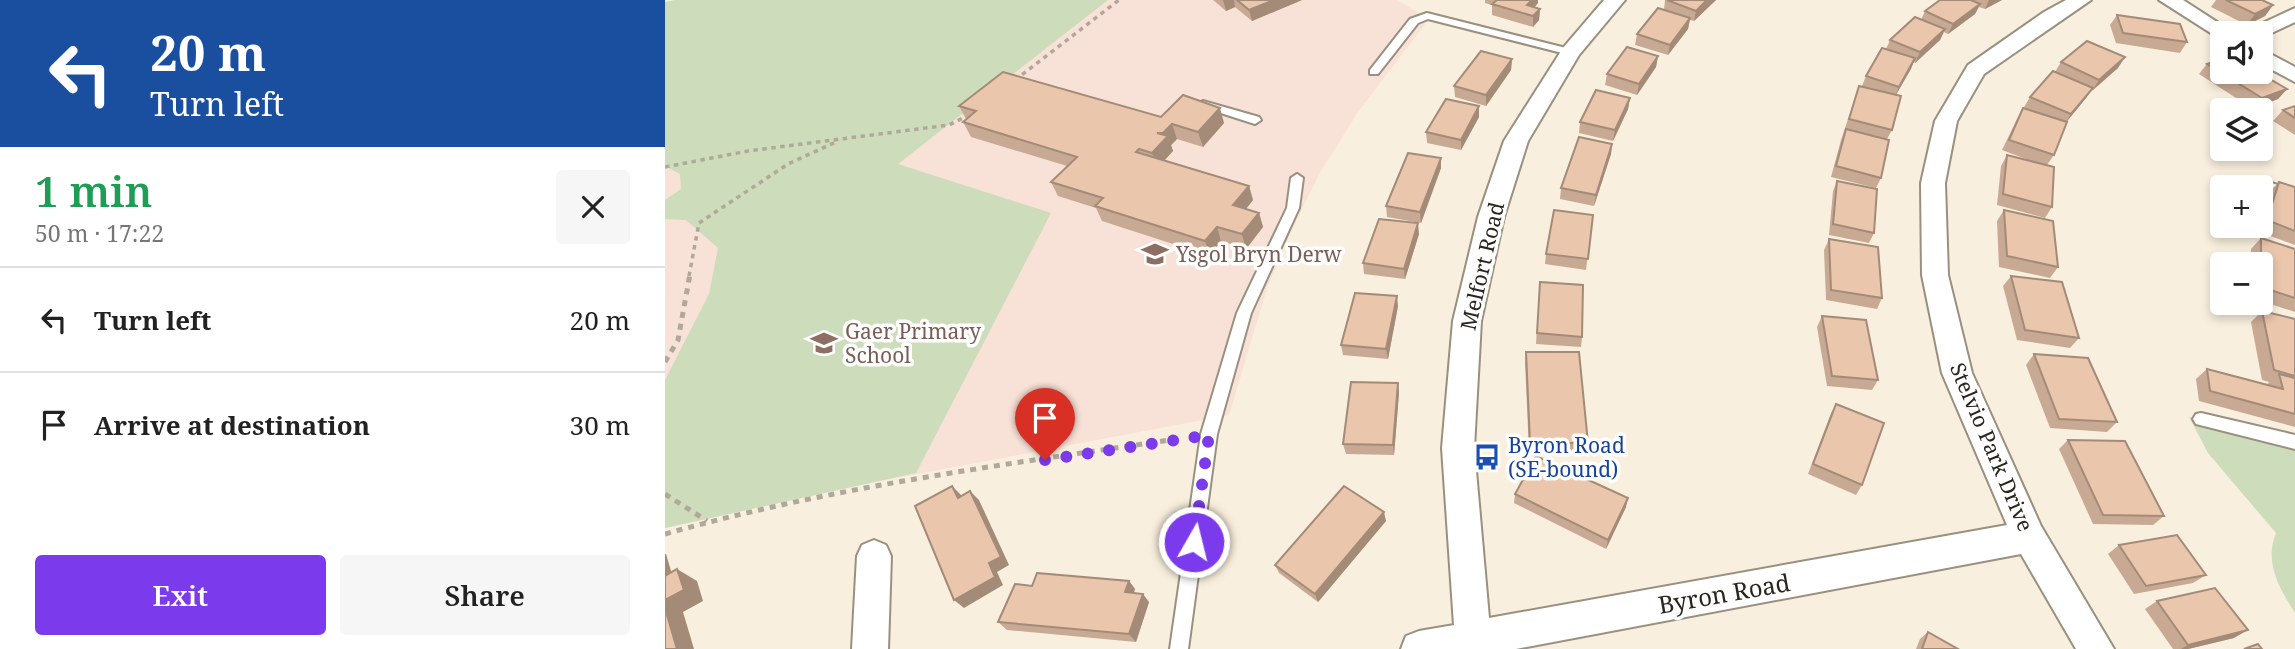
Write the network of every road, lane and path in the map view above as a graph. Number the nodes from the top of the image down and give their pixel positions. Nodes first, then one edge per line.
1 (1119, 0) edge
2 (1615, 0) edge
3 (2081, 0) edge
4 (2169, 0) edge
5 (2283, 0) edge
6 (2295, 6) edge
7 (2295, 14) edge
8 (2210, 25) edge
9 (2273, 25) edge
10 (1570, 52) junction
11 (2273, 62) edge
12 (1374, 72) dead end
13 (2295, 76) edge
14 (1014, 80) edge
15 (1194, 101) edge
16 (972, 112) edge
17 (1255, 121) dead end
18 (844, 139) junction
19 (665, 167) edge
20 (1297, 178) dead end
21 (2273, 188) edge
22 (2295, 196) edge
23 (665, 362) edge
24 (2201, 419) dead end
25 (1209, 435) junction
26 (2295, 442) edge
27 (665, 495) edge
28 (707, 521) junction
29 (665, 534) edge
30 (2029, 537) junction
31 (874, 556) dead end
32 (1474, 644) edge
33 (870, 649) edge
34 (1179, 649) edge
35 (1419, 649) edge
36 (2096, 649) edge

1 - 14 path
2 - 10 street, Melfort Road
3 - 30 street, Stelvio Park Drive
4 - 8 street
5 - 6 street
7 - 9 street
10 - 12 lane
10 - 32 street, Melfort Road
11 - 13 street
15 - 17 lane
16 - 18 path
18 - 19 path
18 - 23 path
20 - 25 lane
21 - 22 lane
24 - 26 lane
25 - 28 path
25 - 34 lane
27 - 28 path
28 - 29 path
30 - 32 street, Byron Road
30 - 36 street, Stelvio Park Drive
31 - 33 street
32 - 35 street, Byron Road

